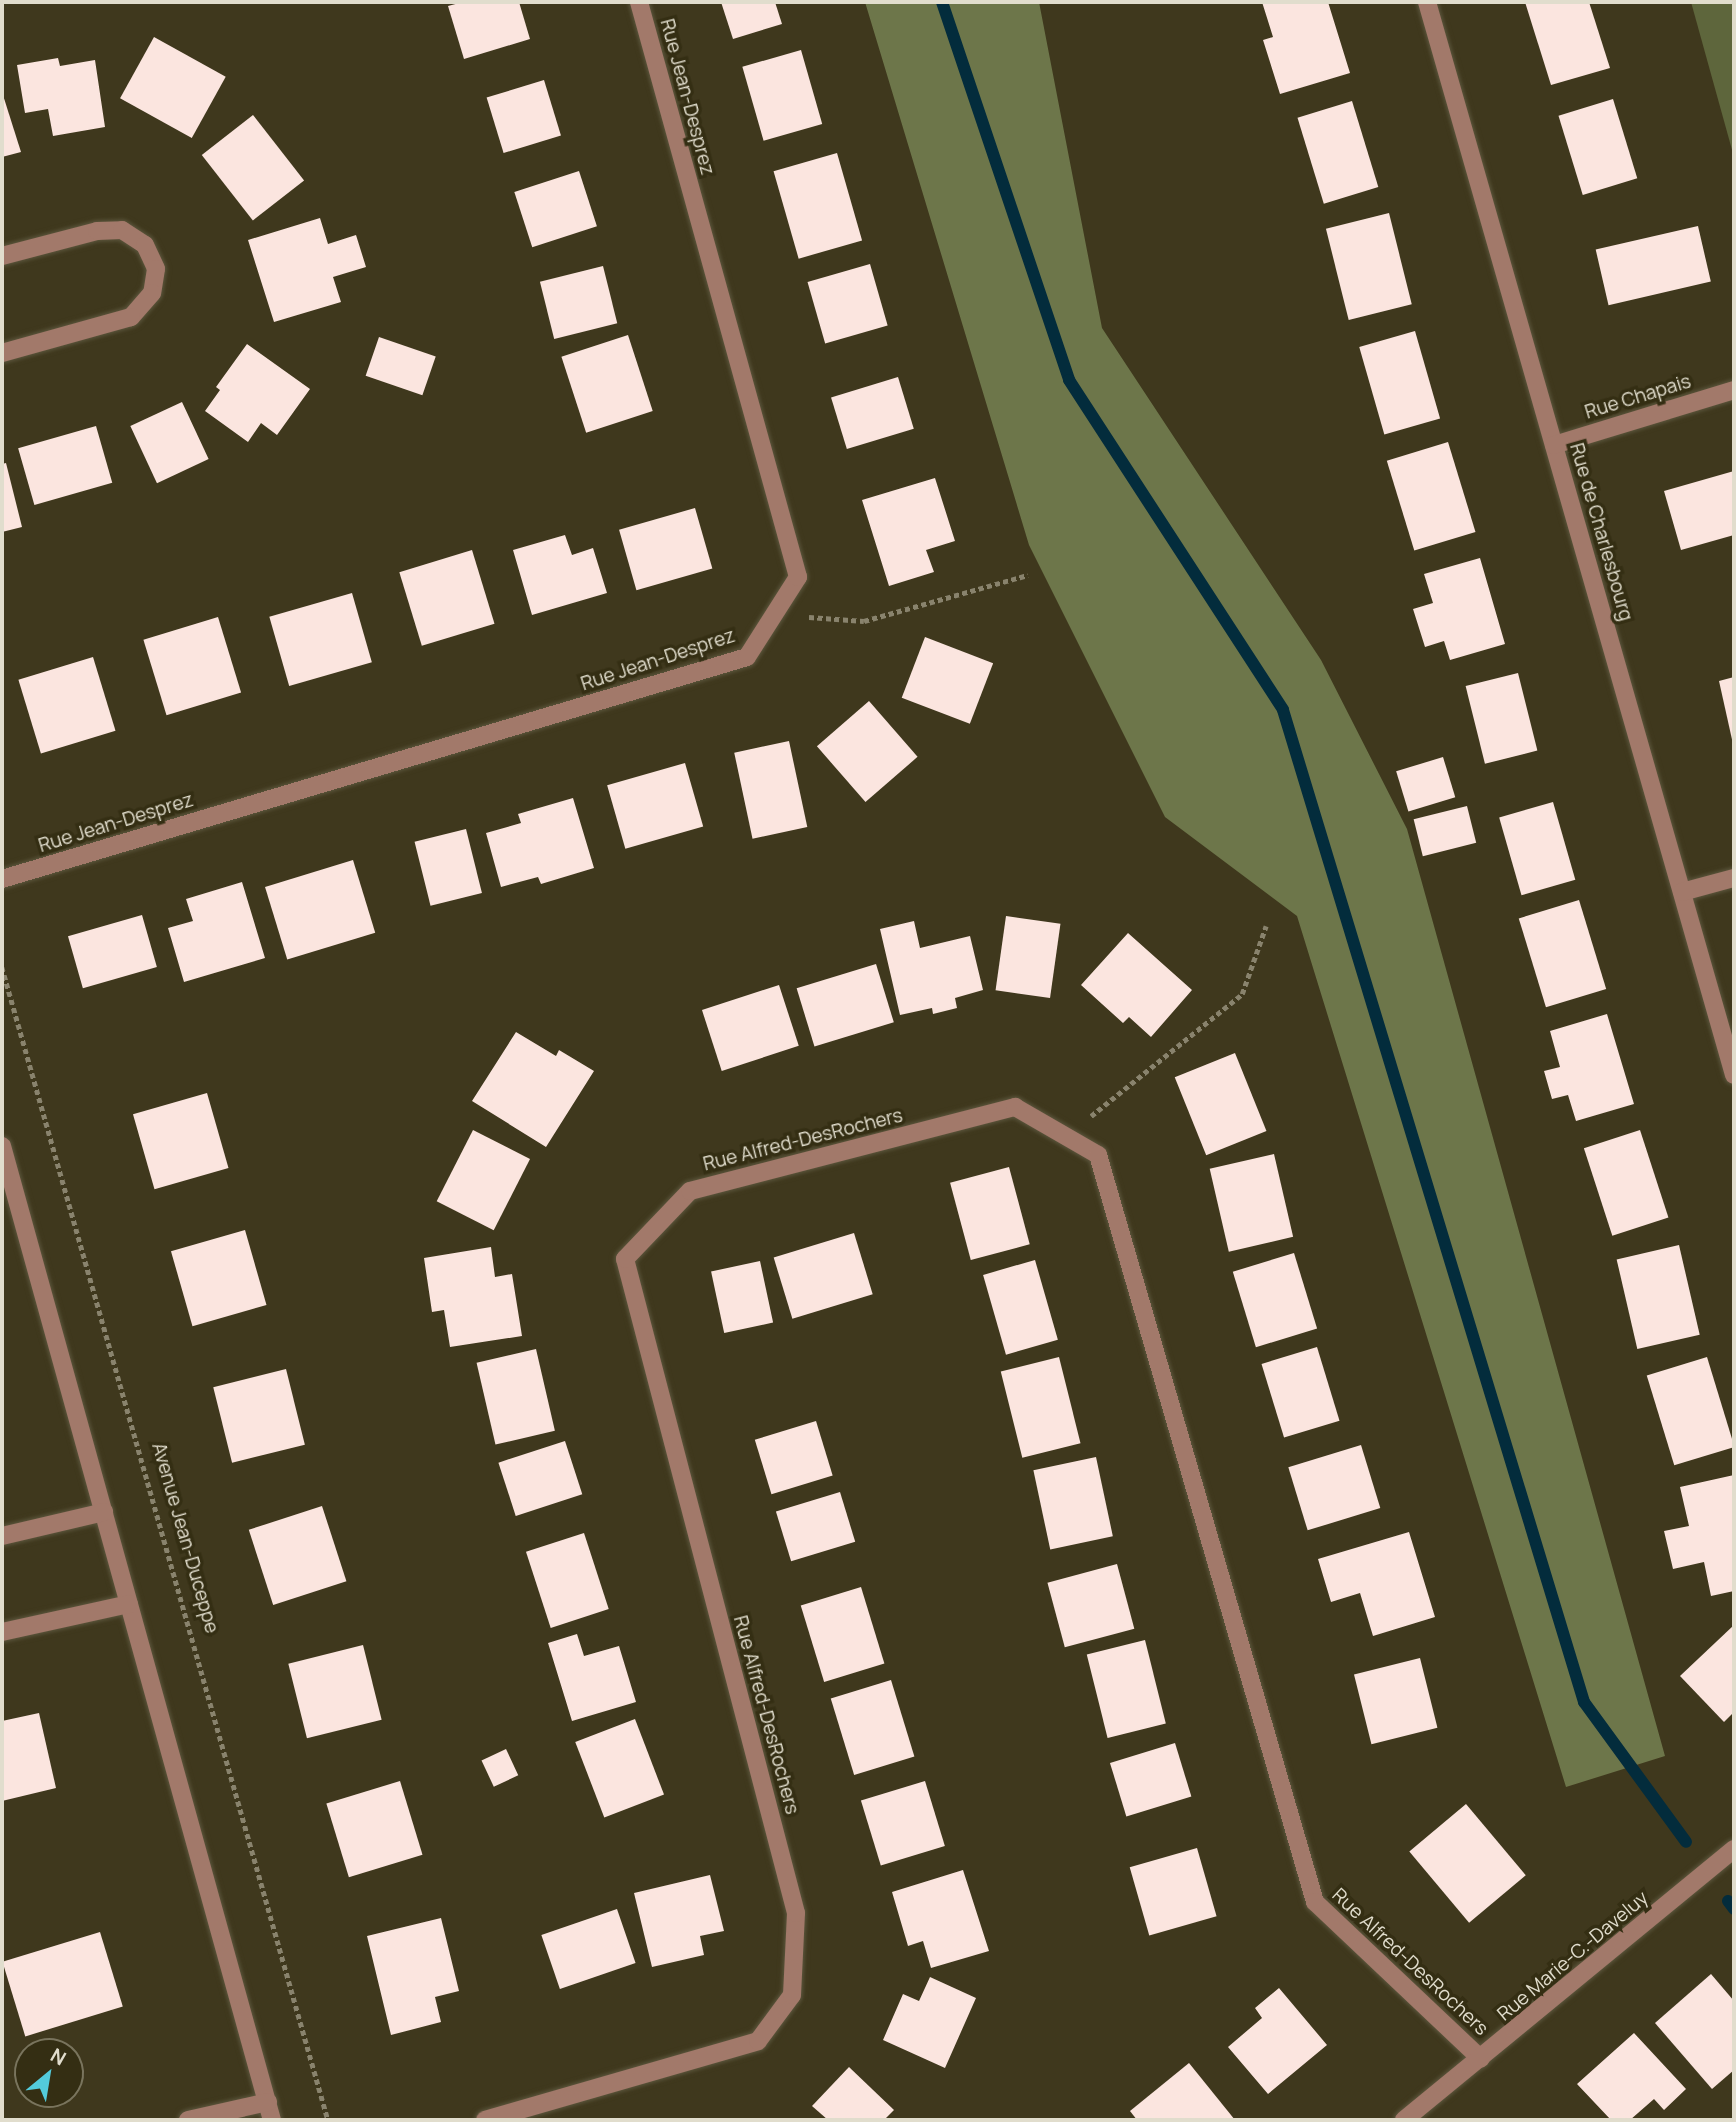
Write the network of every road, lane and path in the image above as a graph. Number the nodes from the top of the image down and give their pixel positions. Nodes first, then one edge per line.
1 (639, 2) edge
2 (1427, 2) edge
3 (2, 256) edge
4 (2, 353) edge
5 (1734, 390) edge
6 (1554, 445) junction
7 (1028, 575) dead end
8 (777, 609) junction
9 (1734, 878) edge
10 (2, 879) edge
11 (1682, 892) junction
12 (1266, 926) dead end
13 (2, 967) edge
14 (1734, 1075) edge
15 (1066, 1137) junction
16 (2, 1146) edge
17 (104, 1512) junction
18 (2, 1536) edge
19 (129, 1604) junction
20 (2, 1632) edge
21 (1734, 1849) edge
22 (1481, 2059) junction
23 (268, 2102) junction
24 (188, 2120) edge
25 (272, 2120) edge
26 (328, 2120) edge
27 (485, 2120) edge
28 (1404, 2120) edge

1 - 8 street, Rue Jean-Desprez
2 - 6 street, Rue de Charlesbourg
3 - 4 street
5 - 6 street, Rue Chapais
6 - 11 street, Rue de Charlesbourg
7 - 8 path
8 - 10 street, Rue Jean-Desprez
9 - 11 street
11 - 14 street, Rue de Charlesbourg
12 - 15 path
13 - 26 path, Avenue Jean-Duceppe
15 - 22 street, Rue Alfred-DesRochers
15 - 27 street, Rue Alfred-DesRochers
16 - 17 street
17 - 18 street
17 - 19 street
19 - 20 street
19 - 23 street
21 - 22 street, Rue Marie-C.-Daveluy
22 - 28 street, Rue Marie-C.-Daveluy
23 - 24 street
23 - 25 street

